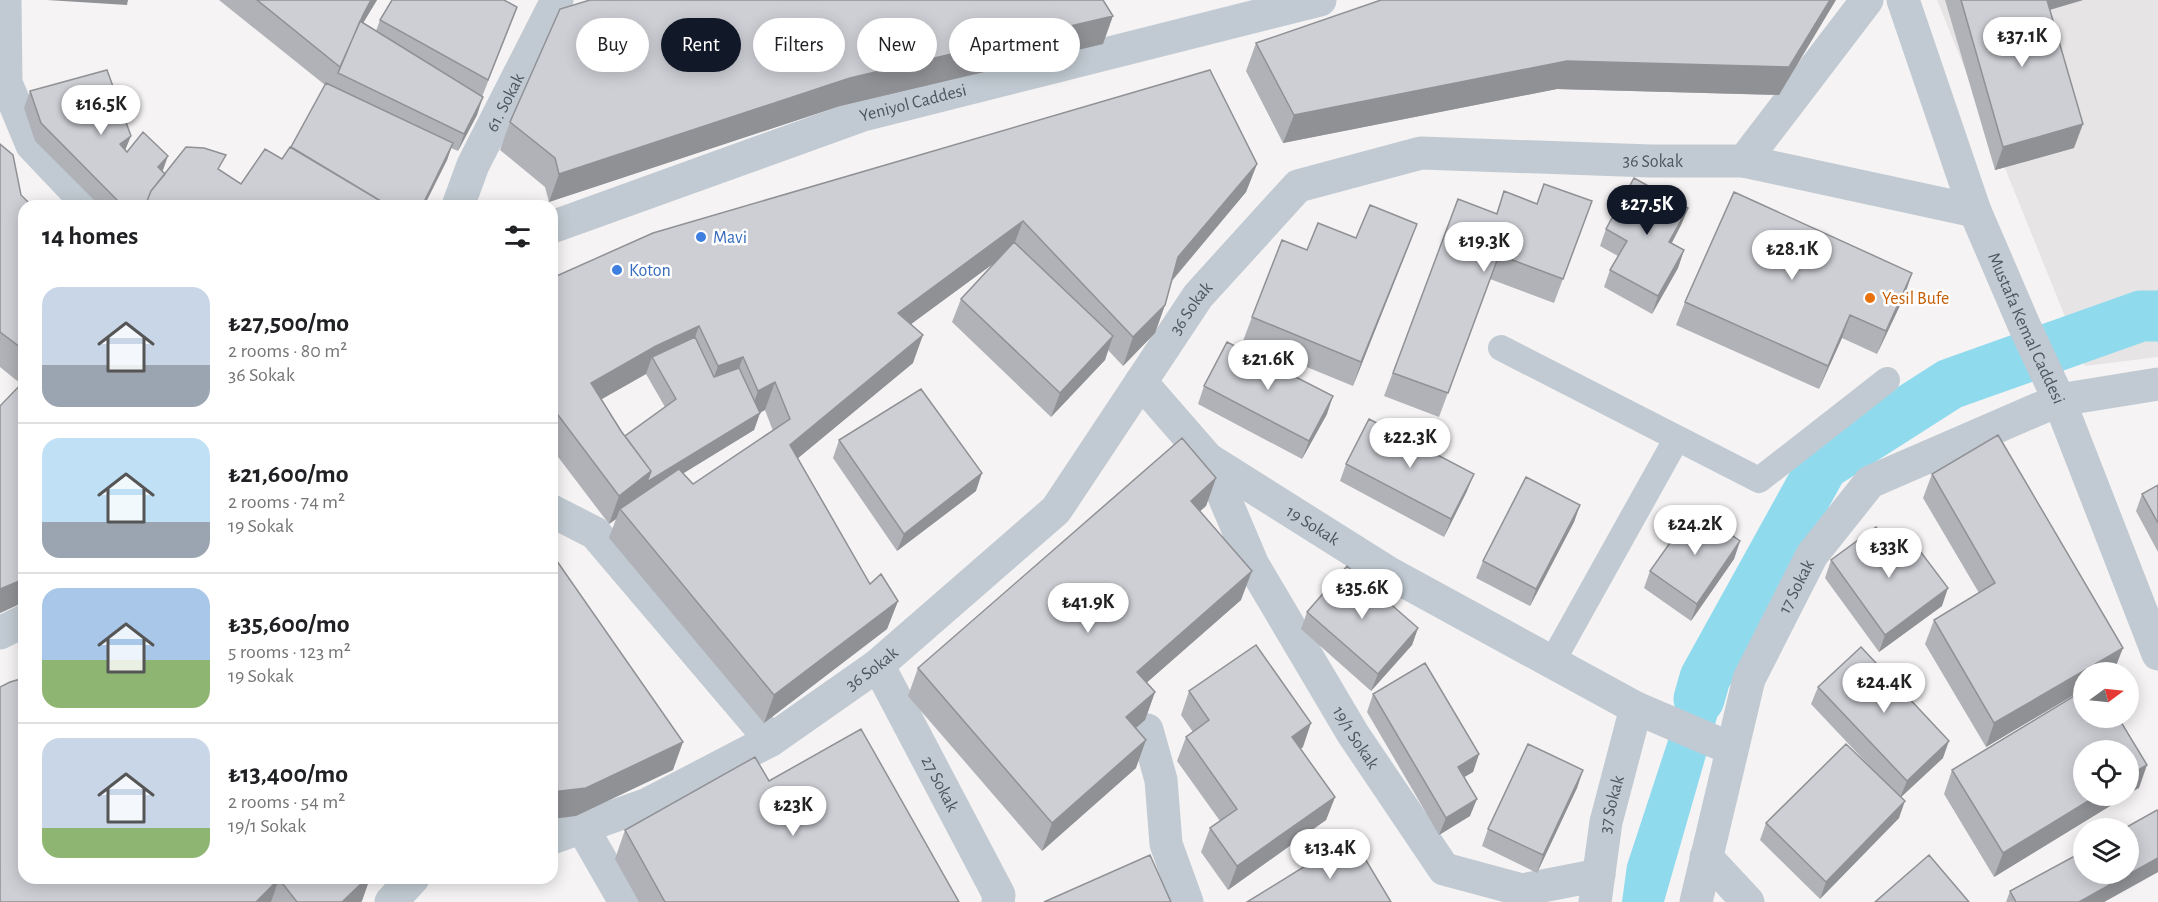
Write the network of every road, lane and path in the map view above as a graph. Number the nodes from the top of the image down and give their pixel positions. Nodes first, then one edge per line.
1 (5, 0) edge
2 (557, 0) edge
3 (1320, 0) edge
4 (1867, 0) edge
5 (1903, 0) edge
6 (3, 84) edge
7 (1744, 161) junction
8 (84, 200) edge
9 (460, 200) edge
10 (1976, 211) junction
11 (558, 224) edge
12 (1501, 348) dead end
13 (1887, 380) dead end
14 (1141, 382) junction
15 (2158, 384) edge
16 (2059, 400) junction
17 (1677, 438) junction
18 (1208, 459) junction
19 (558, 515) edge
20 (18, 624) edge
21 (0, 633) edge
22 (2158, 654) edge
23 (1552, 662) junction
24 (878, 665) junction
25 (1636, 708) junction
26 (1147, 730) edge
27 (771, 740) junction
28 (1732, 749) junction
29 (567, 832) edge
30 (1706, 857) junction
31 (408, 884) edge
32 (1597, 888) edge
33 (391, 902) edge
34 (625, 902) edge
35 (998, 902) edge
36 (1187, 902) edge
37 (1696, 902) edge
38 (1748, 902) edge

1 - 6 street
2 - 9 street, 61. Sokak
3 - 11 street, Yeniyol Caddesi
4 - 7 street
5 - 10 street, Mustafa Kemal Caddesi
6 - 8 street
7 - 10 street, 36 Sokak
7 - 14 street, 36 Sokak
10 - 16 street, Mustafa Kemal Caddesi
12 - 17 lane
13 - 17 lane
14 - 18 street, 19 Sokak
14 - 24 street, 36 Sokak
15 - 16 street, 17 Sokak
16 - 22 street, Mustafa Kemal Caddesi
16 - 28 street, 17 Sokak
17 - 23 lane
18 - 23 street, 19 Sokak
18 - 32 street, 19/1 Sokak
19 - 27 street
20 - 21 street
23 - 25 street, 19 Sokak
24 - 27 street, 36 Sokak
24 - 35 street, 27 Sokak
25 - 28 street, 19 Sokak
25 - 32 street, 37 Sokak
26 - 36 street
27 - 29 street, 36 Sokak
28 - 30 street, 17 Sokak
29 - 34 street
30 - 37 street, 17 Sokak
30 - 38 street
31 - 33 street

